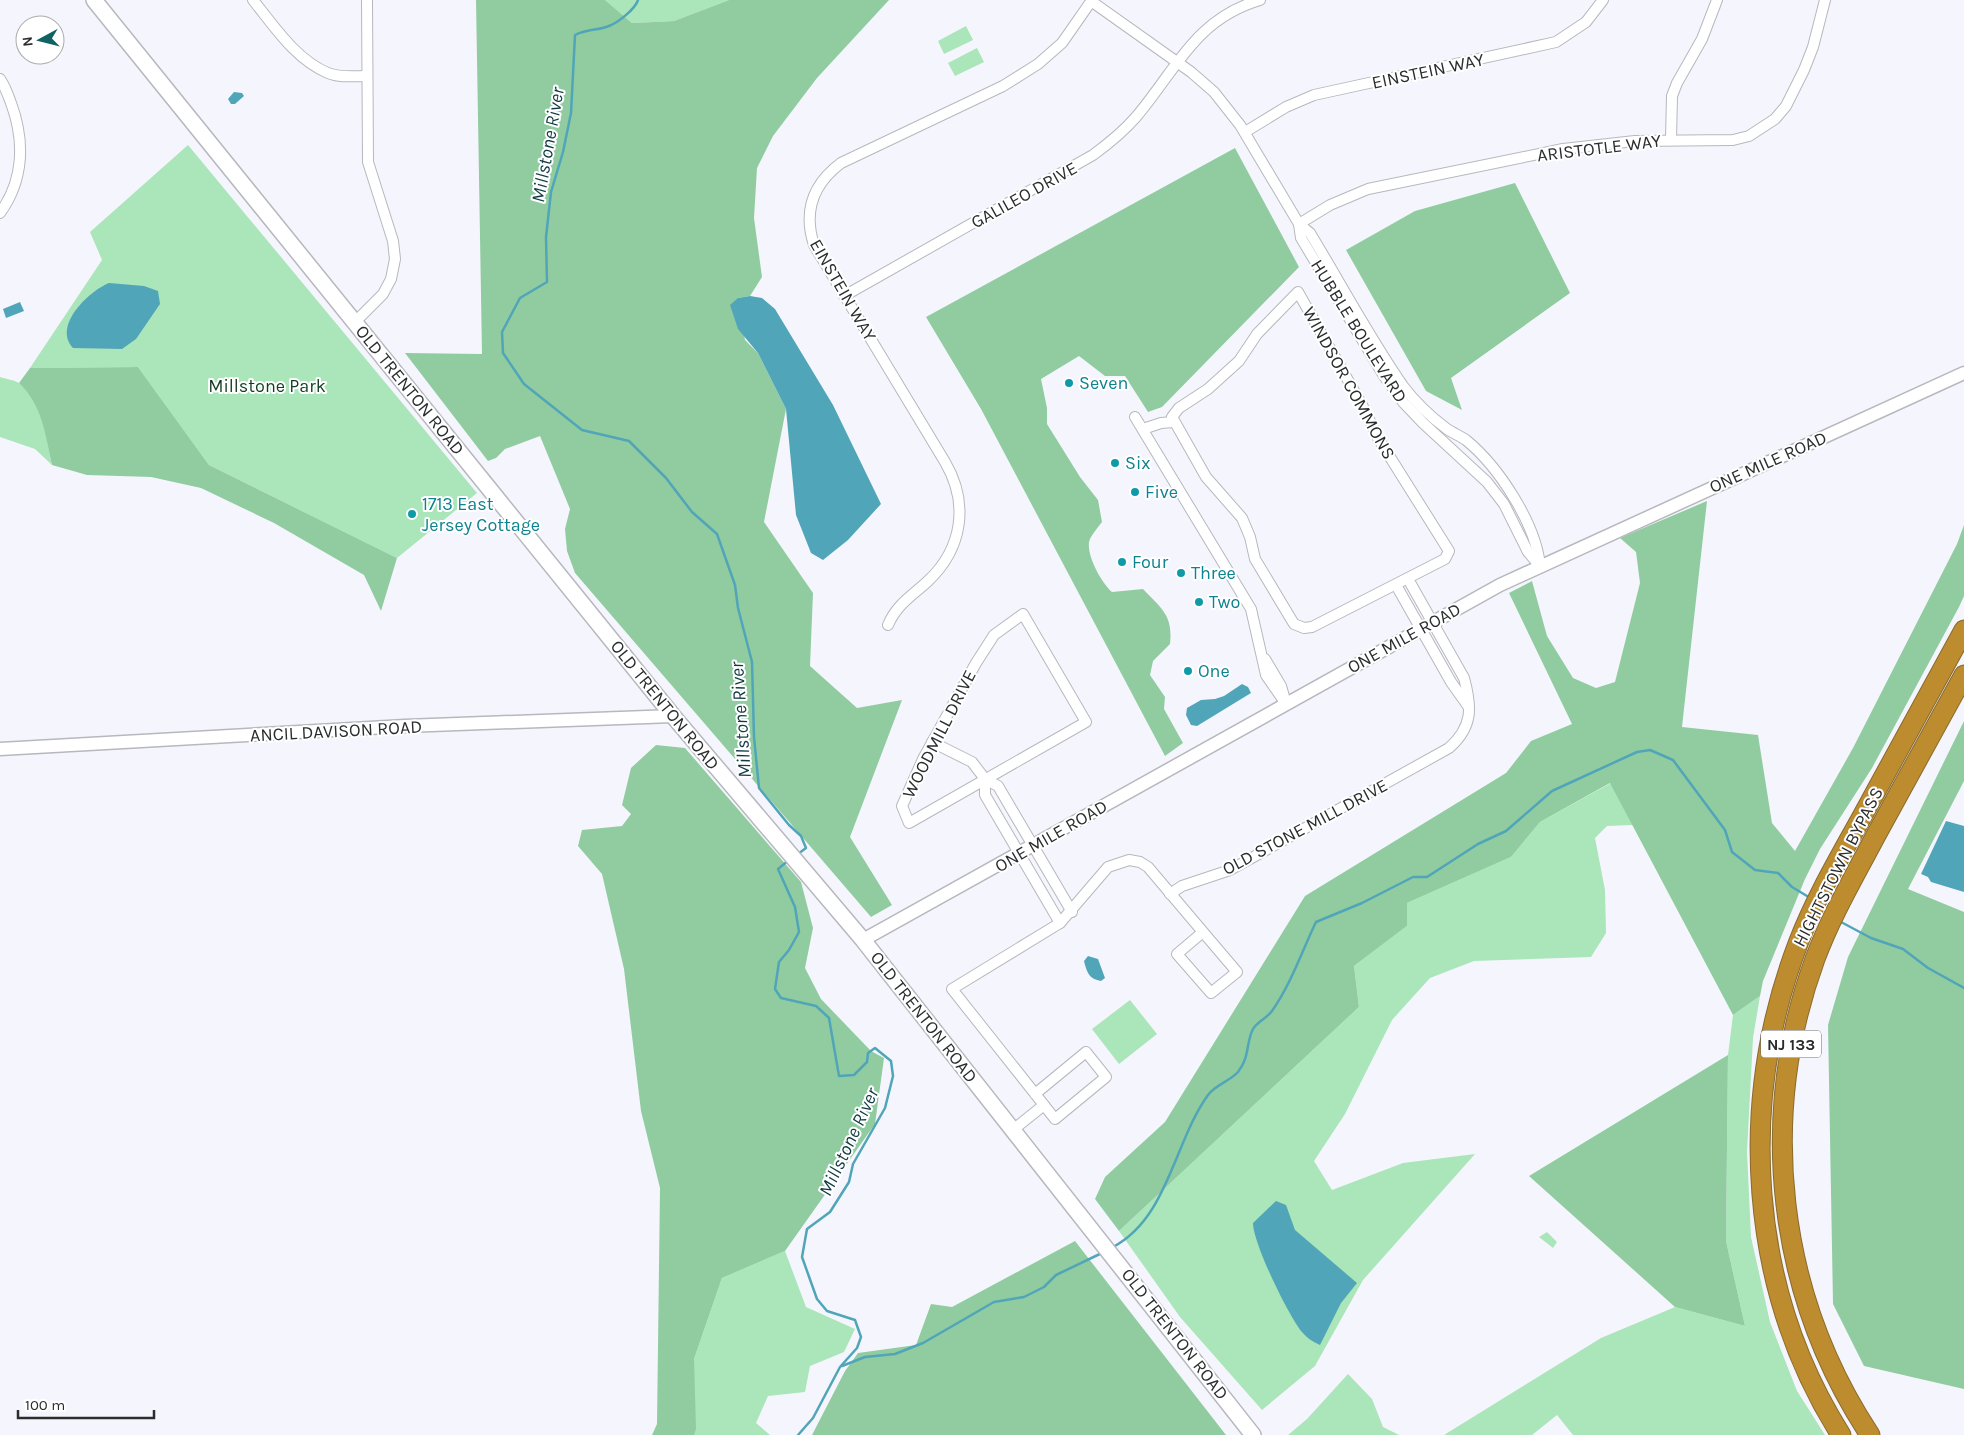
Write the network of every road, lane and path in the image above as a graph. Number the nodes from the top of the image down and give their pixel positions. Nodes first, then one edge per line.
1 (94, 0) edge
2 (253, 0) edge
3 (367, 0) edge
4 (1260, 0) edge
5 (1603, 0) edge
6 (1717, 0) edge
7 (1825, 0) edge
8 (1092, 1) edge
9 (1176, 62) junction
10 (367, 76) junction
11 (0, 78) edge
12 (1244, 132) junction
13 (1671, 139) junction
14 (0, 213) edge
15 (1299, 224) junction
16 (844, 296) junction
17 (355, 322) junction
18 (1964, 373) edge
19 (1135, 417) dead end
20 (1174, 422) junction
21 (1142, 429) junction
22 (1540, 566) junction
23 (1408, 579) junction
24 (1396, 585) junction
25 (1433, 622) junction
26 (888, 625) dead end
27 (1421, 629) junction
28 (1964, 630) edge
29 (1964, 674) edge
30 (1286, 704) junction
31 (1468, 706) junction
32 (673, 716) junction
33 (932, 742) junction
34 (0, 749) edge
35 (985, 780) junction
36 (1033, 846) junction
37 (1020, 854) junction
38 (1170, 894) junction
39 (1072, 912) junction
40 (1060, 923) junction
41 (1203, 932) junction
42 (863, 940) junction
43 (1035, 1094) junction
44 (1044, 1105) junction
45 (1014, 1129) junction
46 (1253, 1435) edge
47 (1841, 1435) edge
48 (1870, 1435) edge

1 - 17 main road, OLD TRENTON ROAD
2 - 10 street
3 - 10 street
4 - 9 street, GALILEO DRIVE
5 - 12 street, EINSTEIN WAY
6 - 13 street
7 - 13 street, ARISTOTLE WAY
8 - 9 street, HUBBLE BOULEVARD
8 - 16 street, EINSTEIN WAY
9 - 12 street, HUBBLE BOULEVARD
9 - 16 street, GALILEO DRIVE
10 - 17 street
11 - 14 street
12 - 15 street, HUBBLE BOULEVARD
13 - 15 street, ARISTOTLE WAY
15 - 22 street, HUBBLE BOULEVARD
15 - 22 street, HUBBLE BOULEVARD
16 - 26 street, EINSTEIN WAY
17 - 32 main road, OLD TRENTON ROAD
18 - 22 street, ONE MILE ROAD
19 - 21 street
20 - 21 street
20 - 23 street, WINDSOR COMMONS
20 - 24 street, WINDSOR COMMONS
21 - 30 street
22 - 25 street, ONE MILE ROAD
23 - 24 street, WINDSOR COMMONS
23 - 25 street
24 - 27 street
25 - 27 street, ONE MILE ROAD
25 - 31 street, OLD STONE MILL DRIVE
27 - 30 street, ONE MILE ROAD
27 - 31 street
28 - 47 highway, HIGHTSTOWN BYPASS / NJ 133
29 - 48 highway, HIGHTSTOWN BYPASS / NJ 133
30 - 36 street, ONE MILE ROAD
31 - 38 street, OLD STONE MILL DRIVE
32 - 34 street, ANCIL DAVISON ROAD
32 - 42 main road, OLD TRENTON ROAD
33 - 35 street
33 - 35 street, WOODMILL DRIVE
33 - 35 street, WOODMILL DRIVE
35 - 36 street
35 - 37 street
36 - 37 street, ONE MILE ROAD
36 - 39 street
37 - 40 street
37 - 42 street, ONE MILE ROAD
38 - 39 street
38 - 41 street
39 - 40 street
40 - 43 street
41 - 41 street
42 - 45 main road, OLD TRENTON ROAD
43 - 44 street
43 - 44 street
44 - 45 street
45 - 46 main road, OLD TRENTON ROAD

